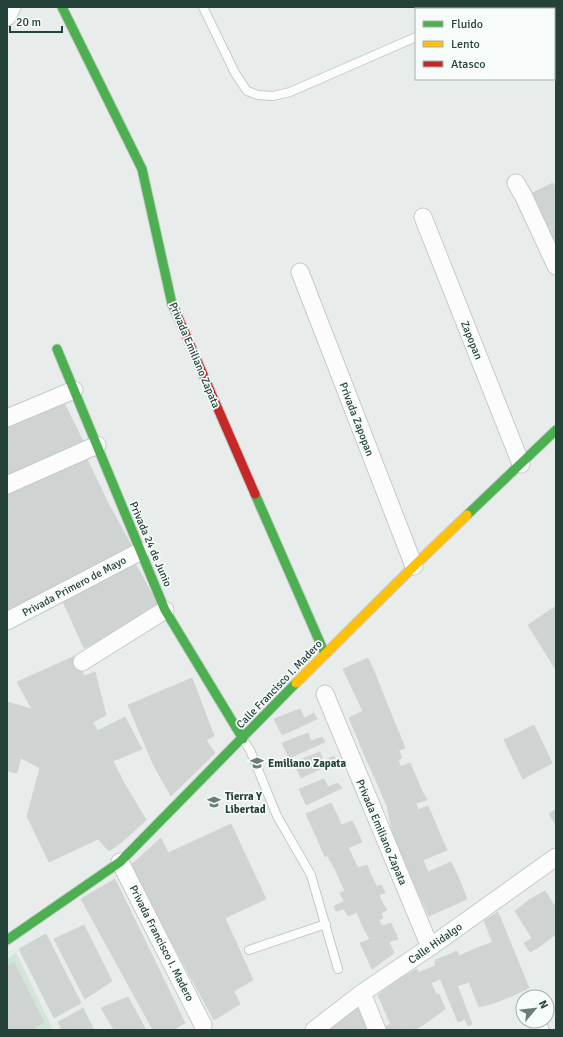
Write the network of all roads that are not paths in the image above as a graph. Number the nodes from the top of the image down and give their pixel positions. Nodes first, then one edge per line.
1 (12, 7) edge
2 (62, 7) edge
3 (203, 7) edge
4 (7, 17) edge
5 (415, 37) edge
6 (516, 183) dead end
7 (423, 217) dead end
8 (556, 266) edge
9 (300, 272) dead end
10 (57, 349) dead end
11 (74, 390) junction
12 (7, 418) edge
13 (556, 430) edge
14 (96, 445) junction
15 (521, 464) junction
16 (7, 485) edge
17 (141, 551) junction
18 (414, 566) junction
19 (165, 610) junction
20 (7, 621) edge
21 (325, 654) junction
22 (82, 662) dead end
23 (325, 694) dead end
24 (243, 739) junction
25 (556, 857) edge
26 (120, 862) junction
27 (326, 924) junction
28 (7, 940) edge
29 (430, 947) junction
30 (249, 950) dead end
31 (338, 969) dead end
32 (362, 993) junction
33 (203, 1025) dead end
34 (314, 1030) edge
35 (377, 1030) edge

1 - 4 street
2 - 21 street, Privada Emiliano Zapata
3 - 5 lane
6 - 8 street
7 - 15 street, Zapopan
9 - 18 street, Privada Zapopan
10 - 11 street, Privada 24 de Junio
11 - 12 street
11 - 14 street, Privada 24 de Junio
13 - 15 street, Calle Francisco I. Madero
14 - 16 street
14 - 17 street, Privada 24 de Junio
15 - 18 street, Calle Francisco I. Madero
17 - 19 street, Privada 24 de Junio
17 - 20 street, Privada Primero de Mayo
18 - 21 street, Calle Francisco I. Madero
19 - 22 street
19 - 24 street, Privada 24 de Junio
21 - 24 street, Calle Francisco I. Madero
23 - 29 street, Privada Emiliano Zapata
24 - 26 street, Calle Francisco I. Madero
24 - 27 lane
25 - 29 street, Calle Hidalgo
26 - 28 street, Calle Francisco I. Madero
26 - 33 street, Privada Francisco I. Madero
27 - 30 lane
27 - 31 lane
29 - 32 street, Calle Hidalgo
32 - 34 street, Calle Hidalgo
32 - 35 street

